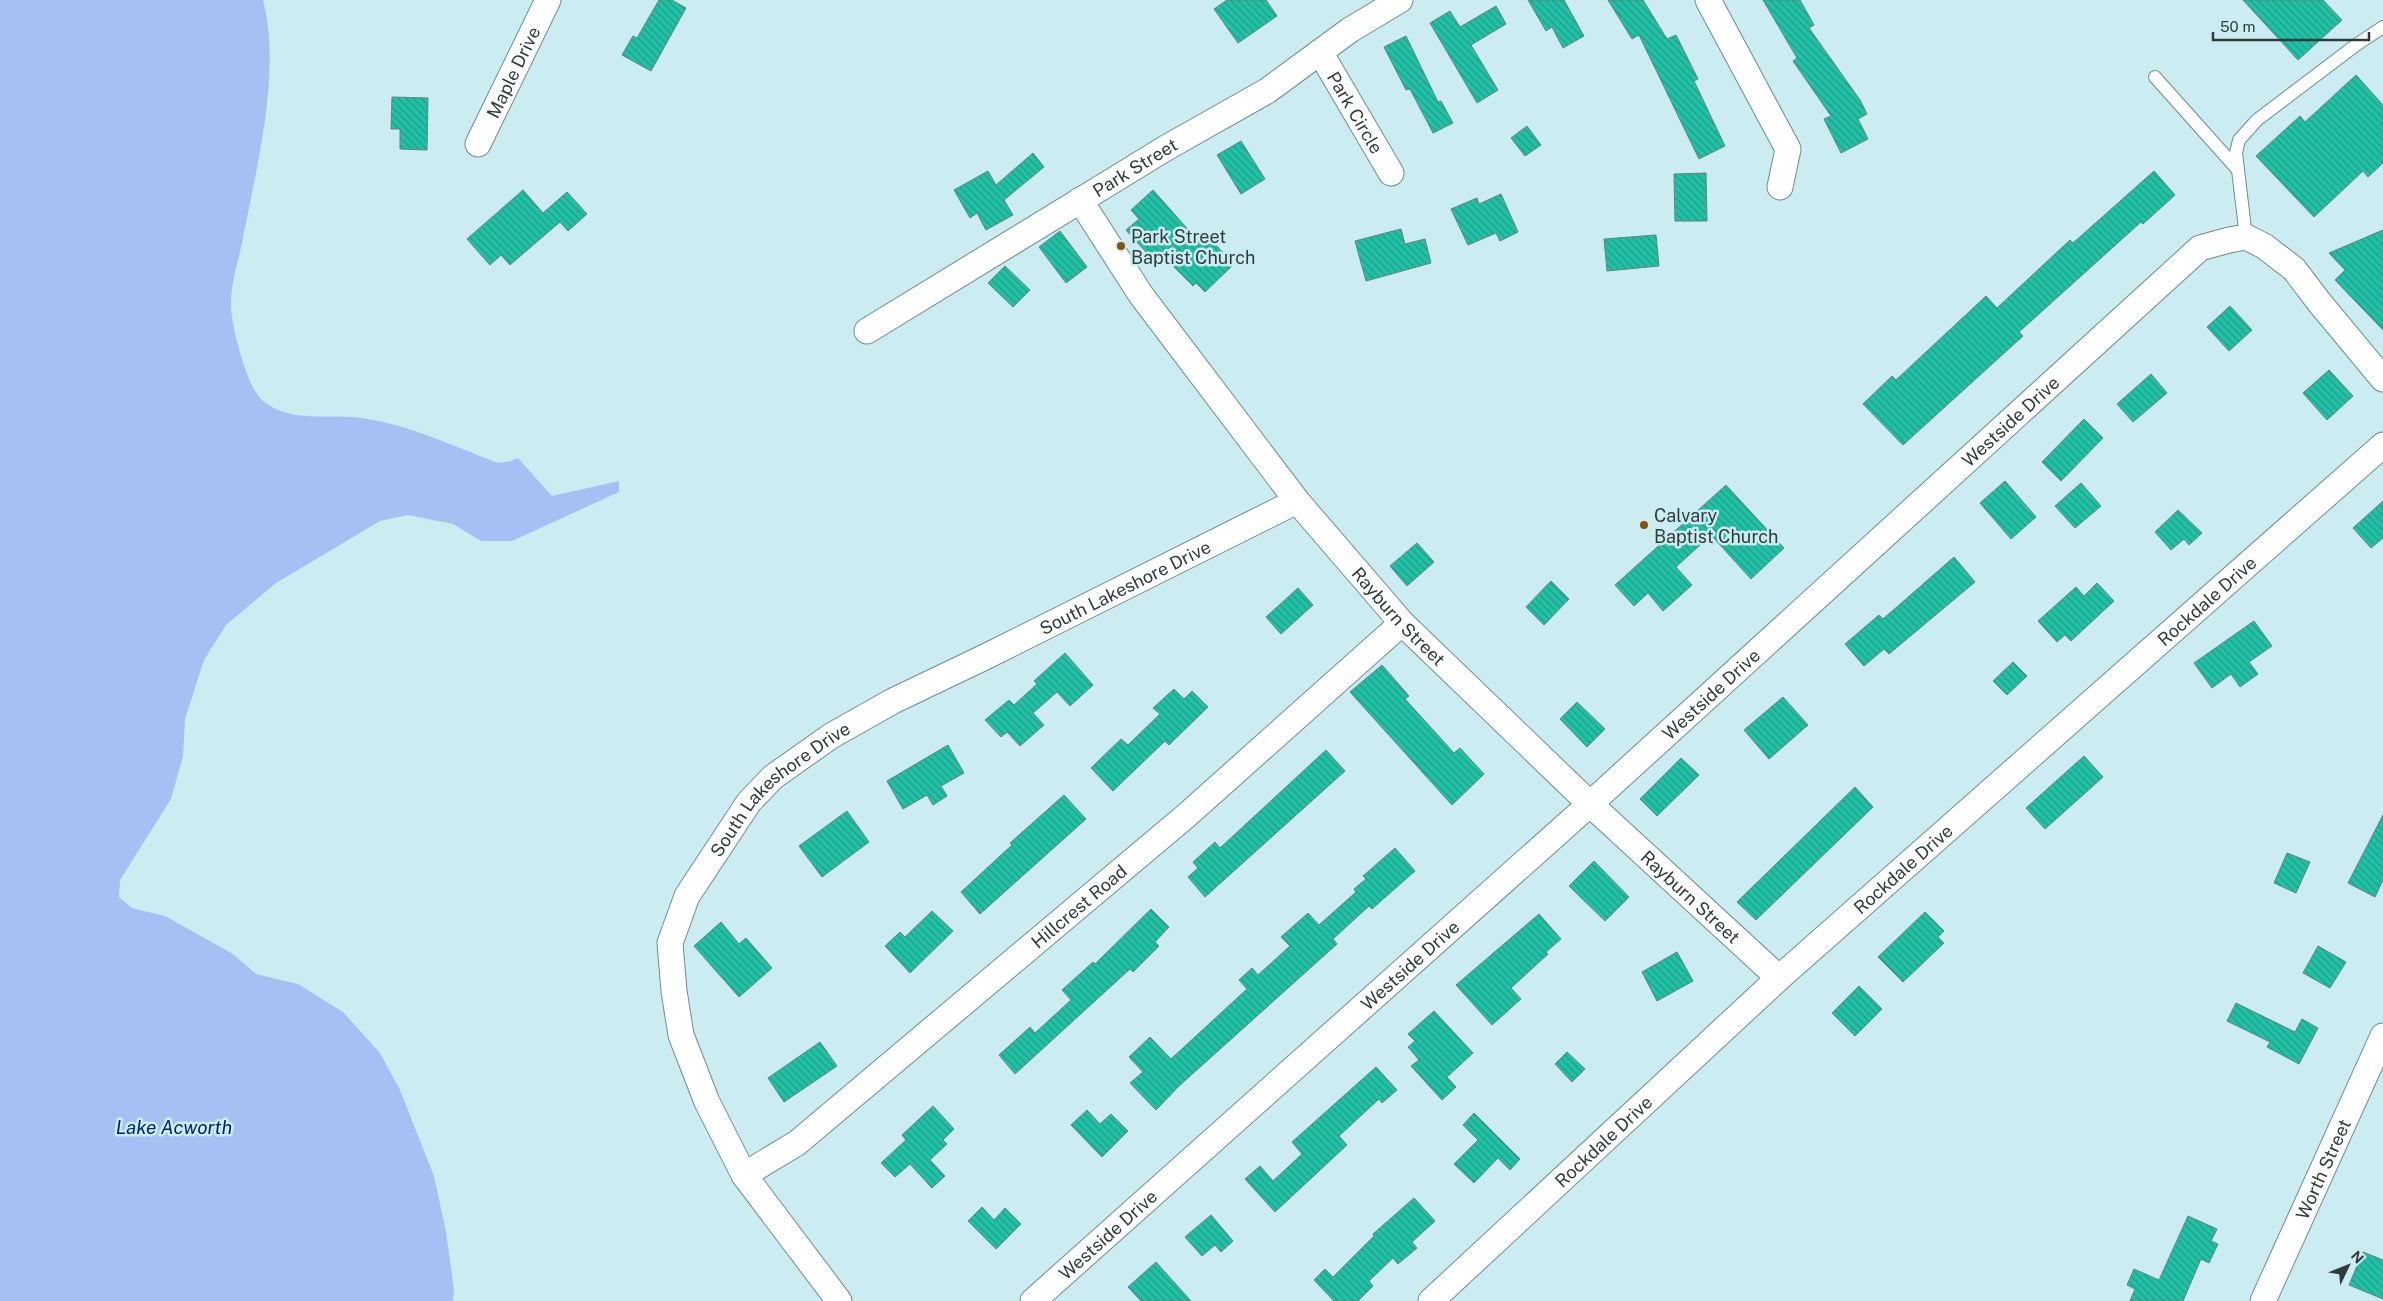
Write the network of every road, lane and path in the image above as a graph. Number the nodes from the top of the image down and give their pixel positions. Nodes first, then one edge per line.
1 (548, 0) edge
2 (1400, 0) edge
3 (1708, 0) edge
4 (2383, 27) edge
5 (1320, 52) junction
6 (2155, 77) dead end
7 (478, 144) dead end
8 (2239, 170) junction
9 (1390, 174) dead end
10 (1780, 187) dead end
11 (1080, 200) junction
12 (2246, 238) junction
13 (867, 331) dead end
14 (2383, 379) edge
15 (2383, 445) edge
16 (1297, 501) junction
17 (1402, 623) junction
18 (1590, 804) junction
19 (1779, 978) junction
20 (2383, 1036) edge
21 (744, 1175) junction
22 (839, 1301) edge
23 (1033, 1301) edge
24 (1431, 1301) edge
25 (2263, 1301) edge

1 - 7 street, Maple Drive
2 - 5 street, Park Street
3 - 10 street
4 - 8 lane
5 - 9 street, Park Circle
5 - 11 street, Park Street
6 - 8 lane
8 - 12 lane
11 - 13 street, Park Street
11 - 16 street, Rayburn Street
12 - 14 street
12 - 18 street, Westside Drive
15 - 19 street, Rockdale Drive
16 - 17 street, Rayburn Street
16 - 21 street, South Lakeshore Drive
17 - 18 street, Rayburn Street
17 - 21 street, Hillcrest Road
18 - 19 street, Rayburn Street
18 - 23 street, Westside Drive
19 - 24 street, Rockdale Drive
20 - 25 street, Worth Street
21 - 22 street, South Lakeshore Drive

